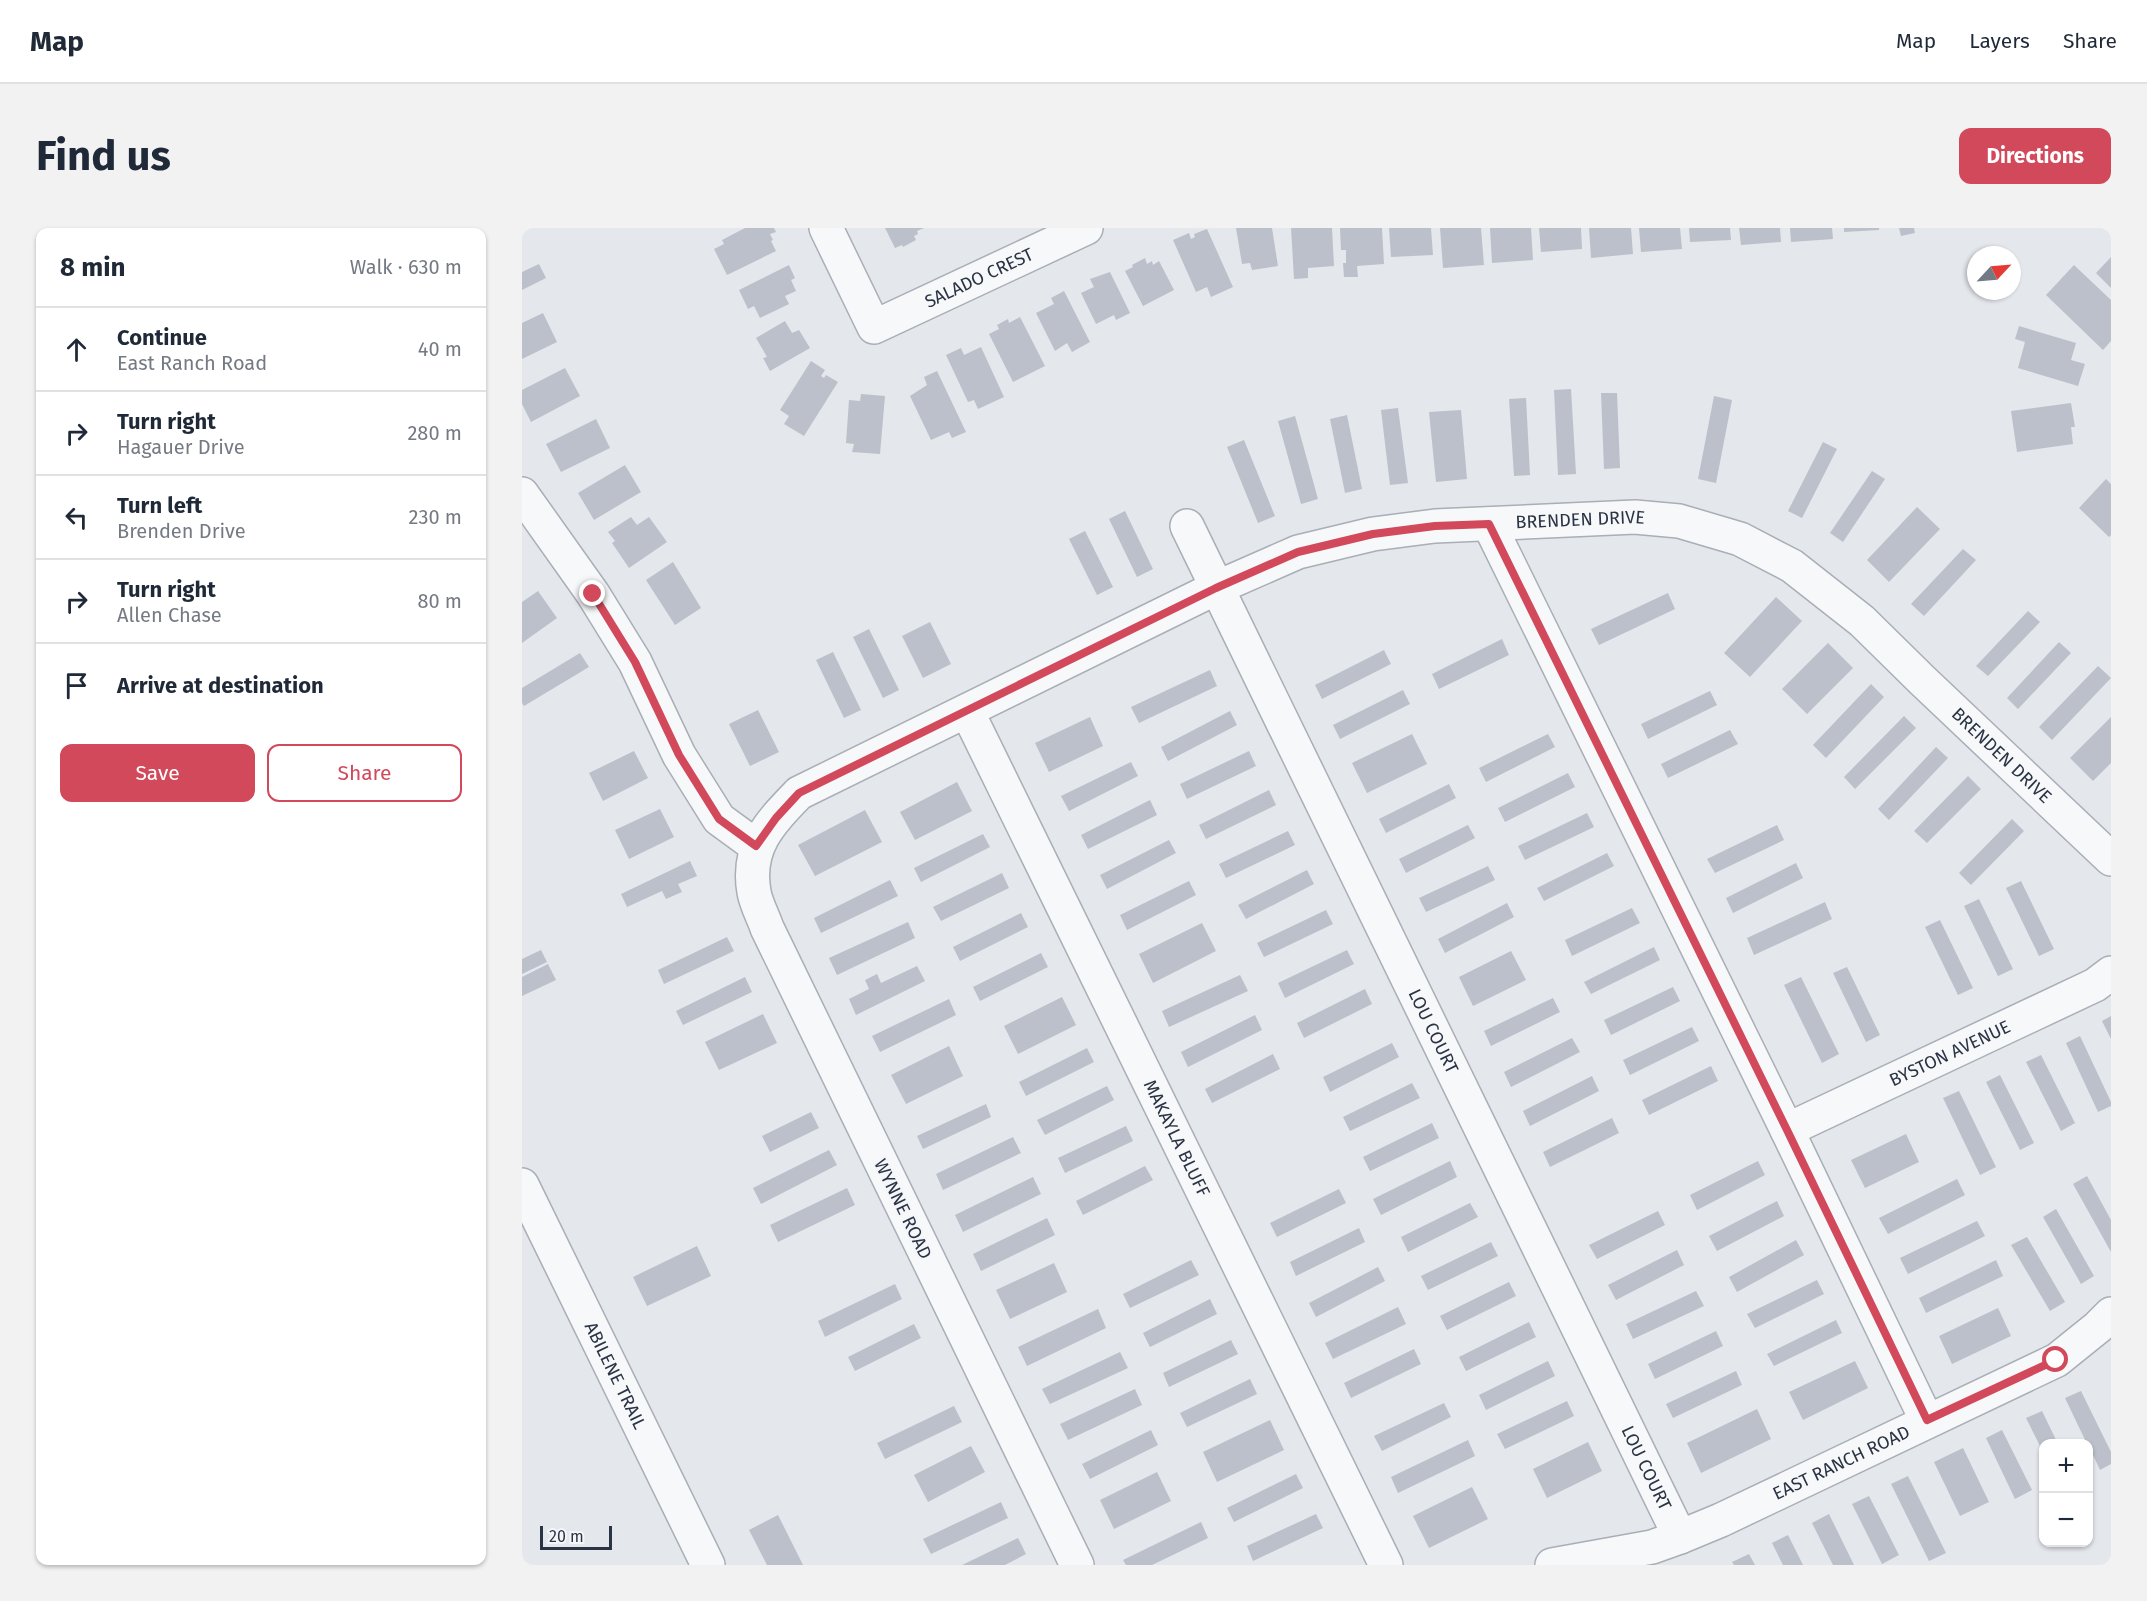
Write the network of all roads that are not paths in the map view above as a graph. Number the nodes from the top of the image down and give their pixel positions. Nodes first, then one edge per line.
1 (826, 228) edge
2 (1086, 228) edge
3 (522, 494) edge
4 (1489, 524) junction
5 (1187, 526) dead end
6 (1216, 588) junction
7 (967, 711) junction
8 (756, 846) junction
9 (2111, 859) edge
10 (2111, 973) edge
11 (1787, 1130) junction
12 (522, 1185) edge
13 (2111, 1314) edge
14 (1927, 1420) junction
15 (1680, 1537) junction
16 (708, 1565) edge
17 (1077, 1565) edge
18 (1386, 1565) edge
19 (1552, 1565) edge

1 - 2 street, SALADO CREST
3 - 8 street
4 - 6 street, BRENDEN DRIVE
4 - 9 street, BRENDEN DRIVE
4 - 11 street
5 - 6 street, LOU COURT
6 - 7 street, BRENDEN DRIVE
6 - 15 street, LOU COURT
7 - 8 street, BRENDEN DRIVE
7 - 18 street, MAKAYLA BLUFF
8 - 17 street, WYNNE ROAD
10 - 11 street, BYSTON AVENUE
11 - 14 street
12 - 16 street, ABILENE TRAIL
13 - 14 street, EAST RANCH ROAD
14 - 15 street, EAST RANCH ROAD
15 - 19 street, EAST RANCH ROAD

